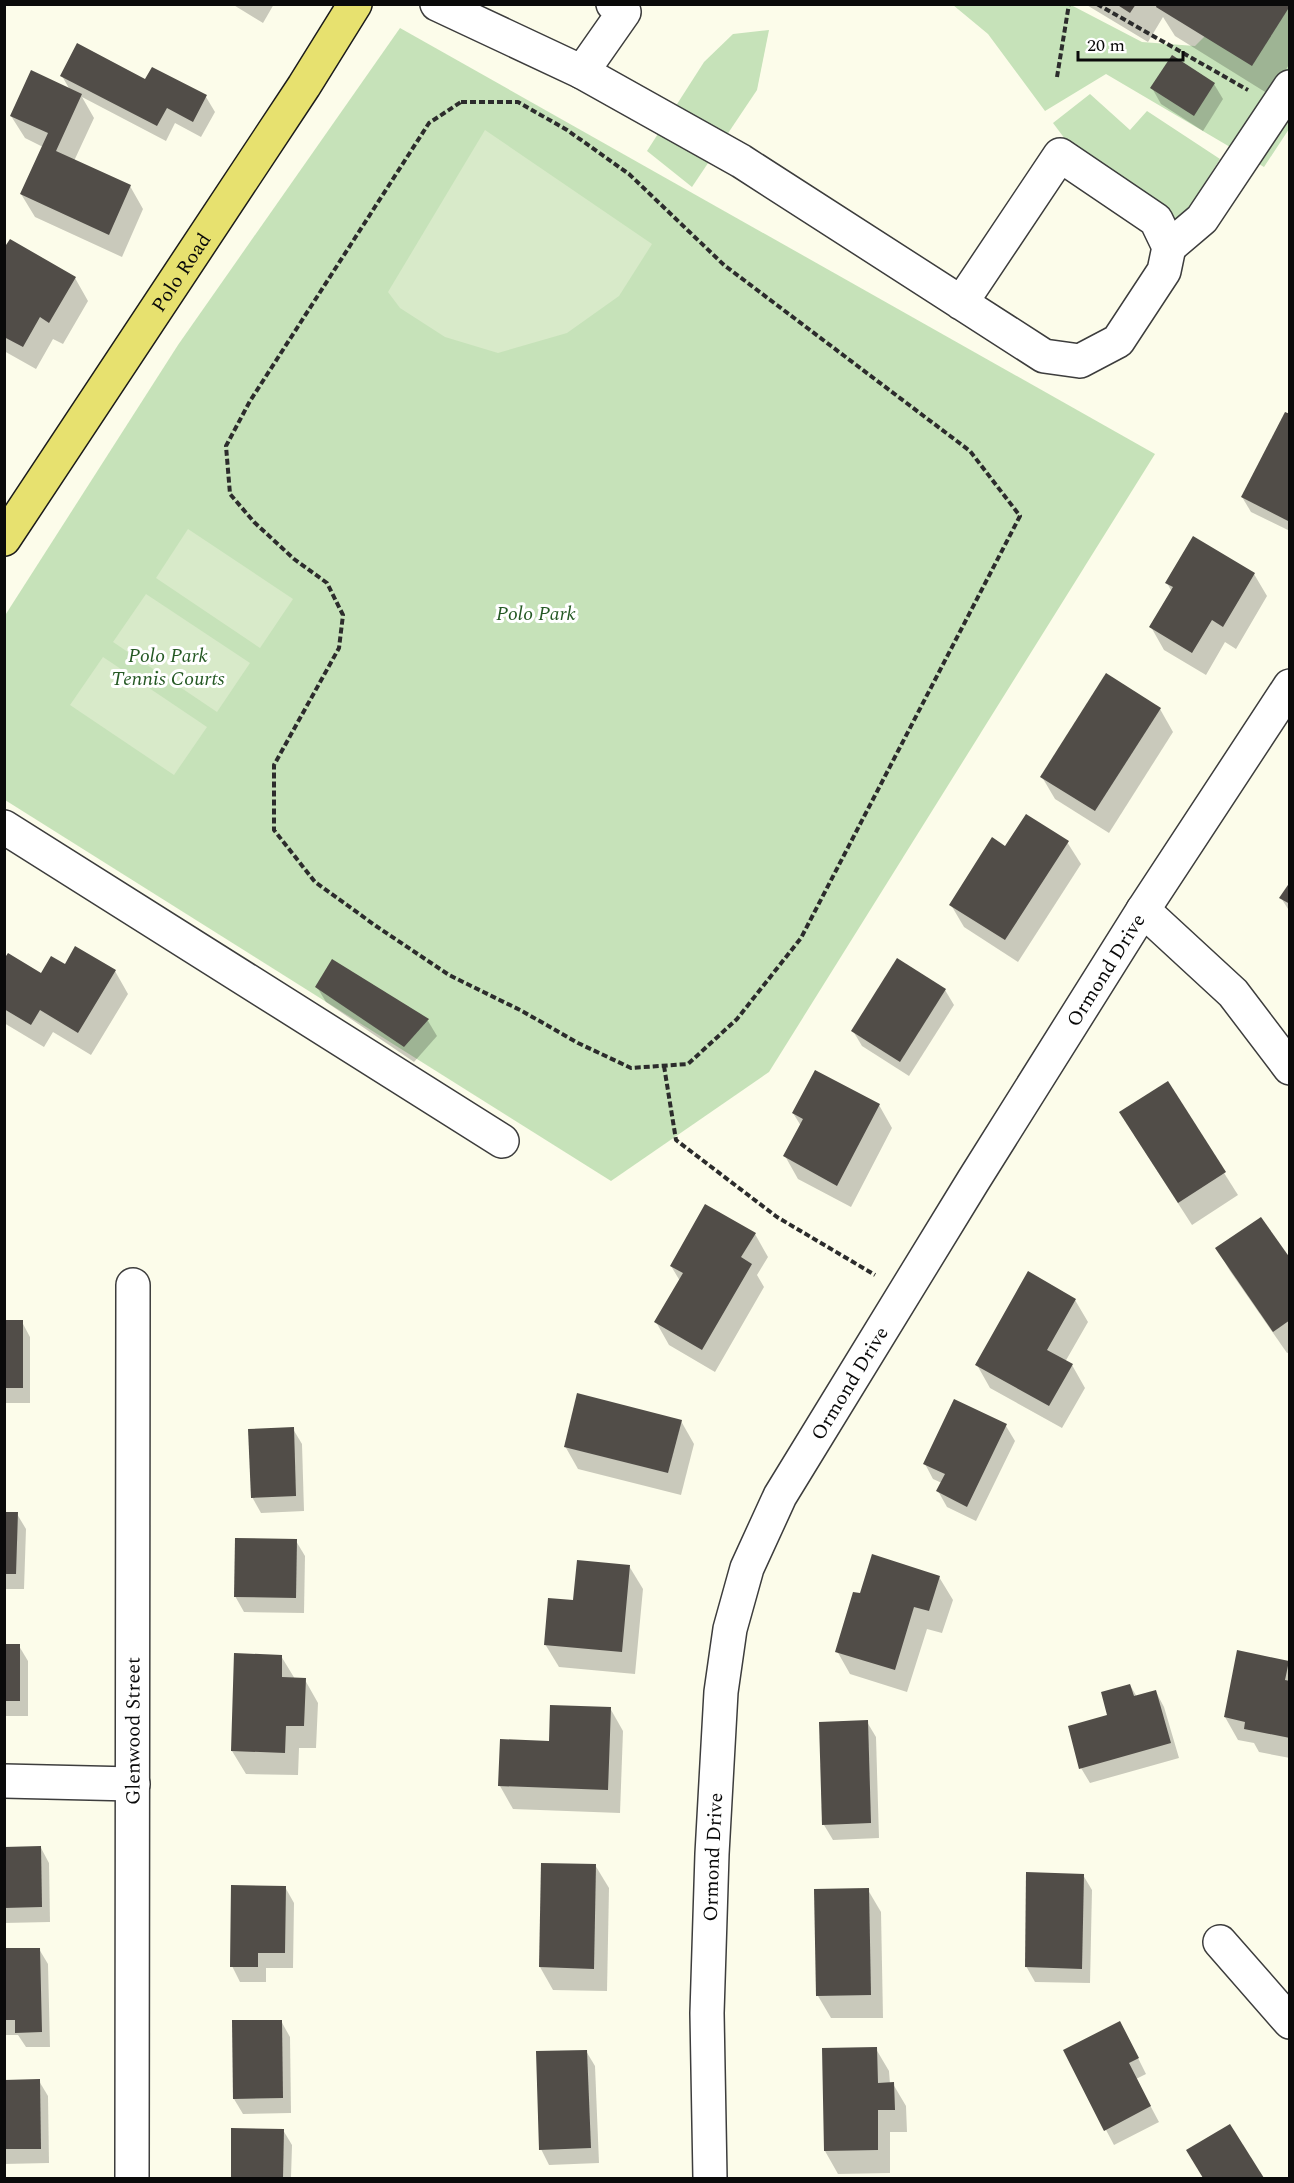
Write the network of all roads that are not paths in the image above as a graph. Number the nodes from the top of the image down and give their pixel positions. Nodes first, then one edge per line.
1 (355, 4) edge
2 (437, 4) edge
3 (618, 8) edge
4 (582, 72) junction
5 (1288, 90) edge
6 (1169, 247) junction
7 (961, 303) junction
8 (4, 539) edge
9 (1290, 686) edge
10 (4, 827) edge
11 (1143, 910) junction
12 (1290, 1068) edge
13 (502, 1141) dead end
14 (133, 1285) dead end
15 (4, 1781) edge
16 (133, 1784) junction
17 (1220, 1942) dead end
18 (1290, 2022) edge
19 (132, 2178) edge
20 (710, 2178) edge

1 - 8 main road, Polo Road
2 - 4 street
3 - 4 street
4 - 7 street
5 - 6 street
6 - 7 street
6 - 7 street
9 - 11 street, Ormond Drive
10 - 13 street
11 - 12 street
11 - 20 street, Ormond Drive
14 - 16 street, Glenwood Street
15 - 16 street
16 - 19 street, Glenwood Street
17 - 18 street

